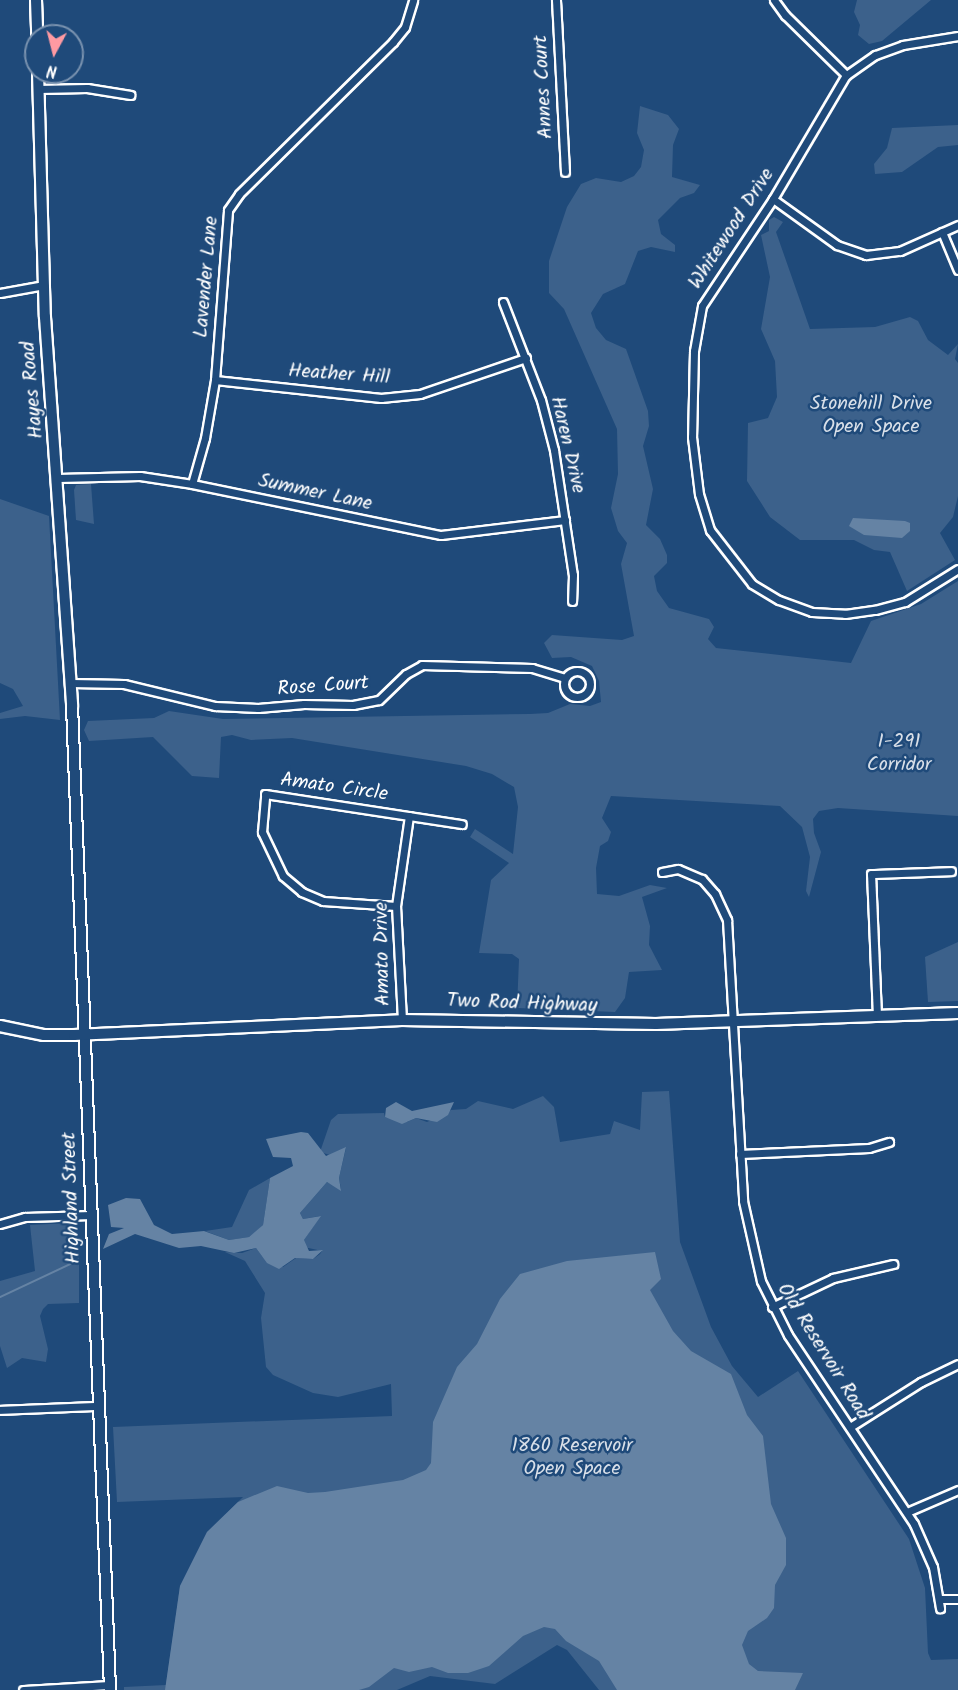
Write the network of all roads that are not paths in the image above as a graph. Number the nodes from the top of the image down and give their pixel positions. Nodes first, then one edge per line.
1 (36, 0) edge
2 (413, 0) edge
3 (556, 0) edge
4 (774, 0) edge
5 (37, 24) edge
6 (958, 36) edge
7 (846, 75) junction
8 (39, 84) edge
9 (39, 88) junction
10 (130, 95) dead end
11 (565, 172) dead end
12 (773, 199) junction
13 (958, 225) edge
14 (942, 232) junction
15 (958, 270) edge
16 (44, 285) junction
17 (0, 293) edge
18 (503, 302) dead end
19 (526, 358) junction
20 (215, 380) junction
21 (58, 478) junction
22 (192, 484) junction
23 (565, 520) junction
24 (958, 568) edge
25 (572, 601) dead end
26 (565, 678) dead end
27 (71, 683) junction
28 (72, 705) joint
29 (409, 816) junction
30 (462, 824) dead end
31 (951, 871) dead end
32 (662, 872) dead end
33 (396, 906) junction
34 (958, 1012) edge
35 (877, 1016) junction
36 (402, 1020) junction
37 (732, 1022) junction
38 (0, 1026) edge
39 (86, 1035) junction
40 (889, 1142) dead end
41 (740, 1154) junction
42 (91, 1215) junction
43 (0, 1224) edge
44 (893, 1264) dead end
45 (772, 1307) junction
46 (958, 1364) edge
47 (98, 1406) junction
48 (0, 1410) edge
49 (849, 1427) junction
50 (958, 1490) edge
51 (907, 1512) junction
52 (939, 1599) junction
53 (958, 1599) edge
54 (940, 1608) dead end
55 (110, 1688) edge
56 (23, 1690) edge

1 - 5 main road
2 - 20 street, Lavender Lane
3 - 11 street, Annes Court
4 - 7 street
6 - 7 street, Whitewood Drive
7 - 12 street, Whitewood Drive
8 - 9 main road, Hayes Road
9 - 10 street
9 - 16 main road, Hayes Road
12 - 14 street
12 - 24 street, Whitewood Drive
13 - 14 street
14 - 15 street
16 - 17 street
16 - 21 main road, Hayes Road
18 - 19 street, Haren Drive
19 - 20 street, Heather Hill
19 - 23 street, Haren Drive
20 - 22 street, Lavender Lane
21 - 22 street, Summer Lane
21 - 27 main road, Hayes Road
22 - 23 street, Summer Lane
23 - 25 street, Haren Drive
26 - 27 street, Rose Court
27 - 28 main road, Hayes Road
28 - 39 main road, Highland Street
29 - 30 street, Amato Circle
29 - 33 street, Amato Drive
29 - 33 street, Amato Circle
31 - 35 street
32 - 37 street, Old Reservoir Road
33 - 36 street, Amato Drive
34 - 35 main road, Two Rod Highway
35 - 37 main road, Two Rod Highway
36 - 37 main road, Two Rod Highway
36 - 39 main road, Two Rod Highway
37 - 41 street, Old Reservoir Road
38 - 39 main road, Two Rod Highway
39 - 42 main road, Highland Street
40 - 41 street
41 - 45 street, Old Reservoir Road
42 - 43 street
42 - 47 main road, Highland Street
44 - 45 street
45 - 49 street, Old Reservoir Road
46 - 49 street
47 - 48 street
47 - 55 main road, Highland Street
49 - 51 street, Old Reservoir Road
50 - 51 street
51 - 52 street, Old Reservoir Road
52 - 53 street
52 - 54 street, Old Reservoir Road
55 - 56 street

